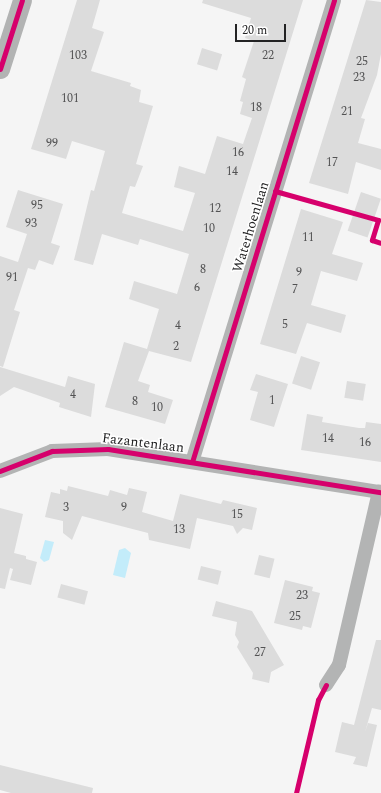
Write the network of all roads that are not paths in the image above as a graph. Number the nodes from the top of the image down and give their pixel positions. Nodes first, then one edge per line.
1 (22, 0) edge
2 (334, 0) edge
3 (0, 68) edge
4 (192, 462) junction
5 (0, 471) edge
6 (380, 492) edge
7 (326, 685) dead end

1 - 3 main road
2 - 4 street, Waterhoenlaan
4 - 5 street, Fazantenlaan
4 - 6 street, Fazantenlaan
6 - 7 street, Fazantenlaan

